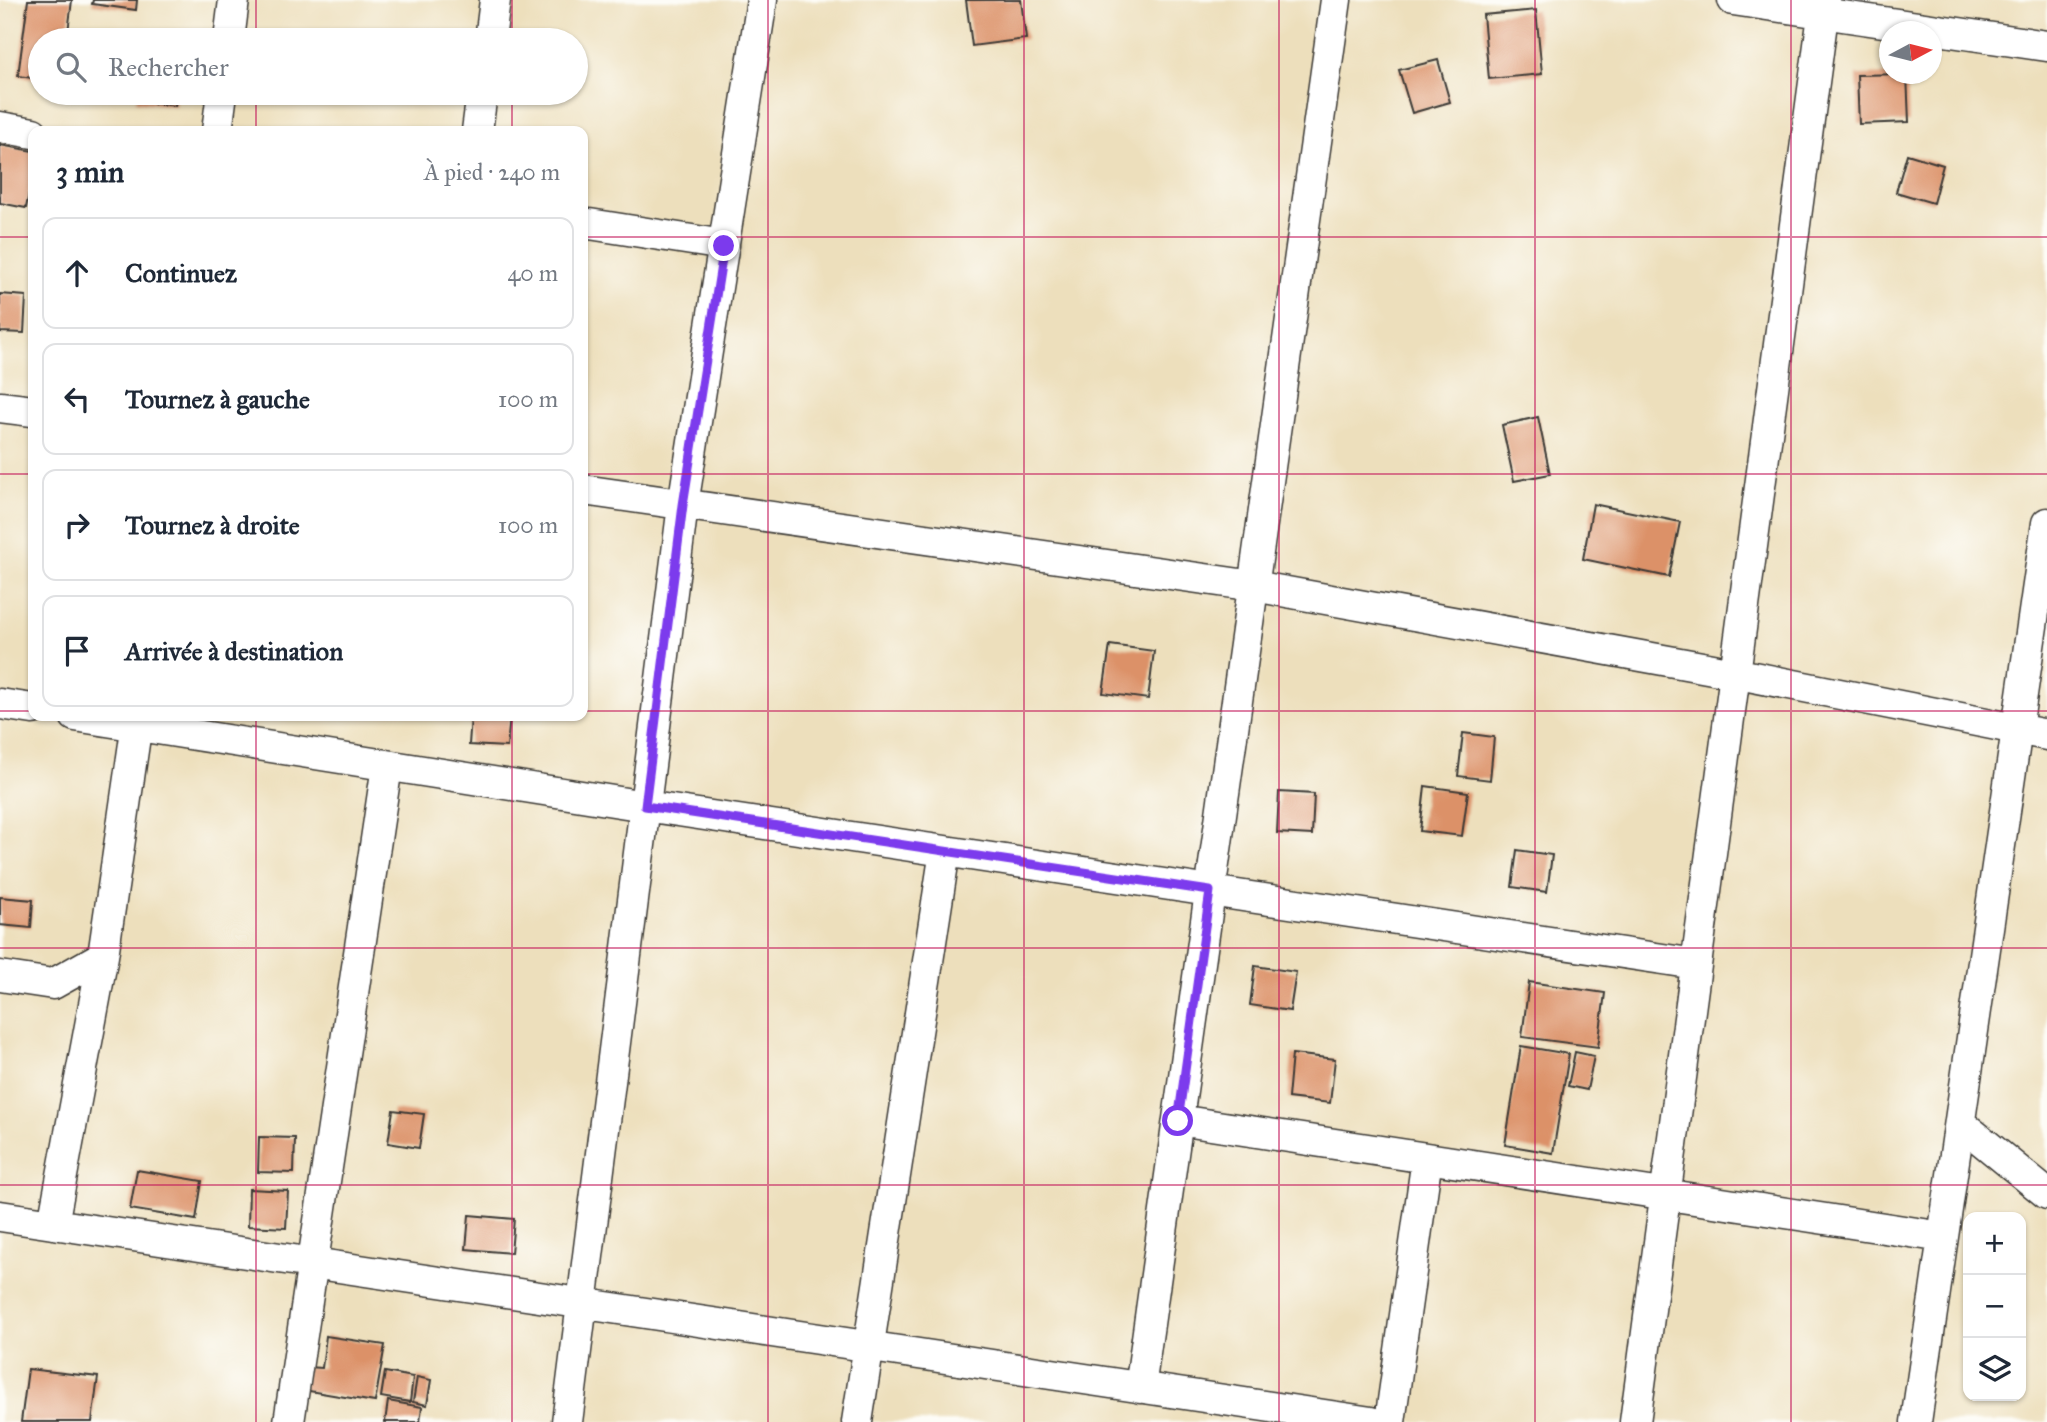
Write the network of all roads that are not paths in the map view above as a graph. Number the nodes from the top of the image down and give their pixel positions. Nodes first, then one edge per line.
1 (234, 0) edge
2 (495, 0) edge
3 (762, 0) edge
4 (1336, 0) edge
5 (1733, 0) edge
6 (1824, 6) edge
7 (230, 28) edge
8 (491, 28) edge
9 (2047, 46) edge
10 (220, 105) edge
11 (480, 105) edge
12 (218, 126) edge
13 (478, 126) edge
14 (0, 127) edge
15 (28, 132) edge
16 (588, 224) edge
17 (724, 246) junction
18 (0, 407) edge
19 (28, 410) edge
20 (588, 491) edge
21 (683, 505) junction
22 (2047, 523) edge
23 (1254, 586) junction
24 (1735, 674) junction
25 (0, 704) edge
26 (28, 708) edge
27 (137, 721) edge
28 (2017, 731) junction
29 (2047, 735) edge
30 (387, 765) junction
31 (645, 806) junction
32 (945, 851) junction
33 (1210, 891) junction
34 (103, 956) junction
35 (1696, 964) junction
36 (0, 976) edge
37 (1178, 1121) junction
38 (1960, 1122) junction
39 (1427, 1158) junction
40 (2047, 1194) edge
41 (1665, 1195) junction
42 (0, 1216) edge
43 (53, 1223) junction
44 (1943, 1237) junction
45 (313, 1263) junction
46 (583, 1304) junction
47 (869, 1347) junction
48 (1140, 1388) junction
49 (289, 1422) edge
50 (567, 1422) edge
51 (857, 1422) edge
52 (1371, 1422) edge
53 (1390, 1422) edge
54 (1635, 1422) edge
55 (1916, 1422) edge

1 - 7 street
2 - 8 street
3 - 17 street
4 - 23 street
5 - 6 street
6 - 9 street
6 - 24 street
10 - 12 street
11 - 13 street
14 - 15 street
16 - 17 street
17 - 21 street
18 - 19 street
20 - 21 street
21 - 23 street
21 - 31 street
22 - 28 street
23 - 24 street
23 - 33 street
24 - 28 street
24 - 35 street
25 - 26 street
27 - 30 street
27 - 34 street
28 - 29 street
28 - 38 street
30 - 31 street
30 - 45 street
31 - 32 street
31 - 46 street
32 - 33 street
32 - 47 street
33 - 35 street
33 - 37 street
34 - 36 street
34 - 43 street
35 - 41 street
37 - 39 street
37 - 48 street
38 - 40 street
38 - 44 street
39 - 41 street
39 - 53 street
41 - 44 street
41 - 54 street
42 - 43 street
43 - 45 street
44 - 55 street
45 - 46 street
45 - 49 street
46 - 47 street
46 - 50 street
47 - 48 street
47 - 51 street
48 - 52 street

